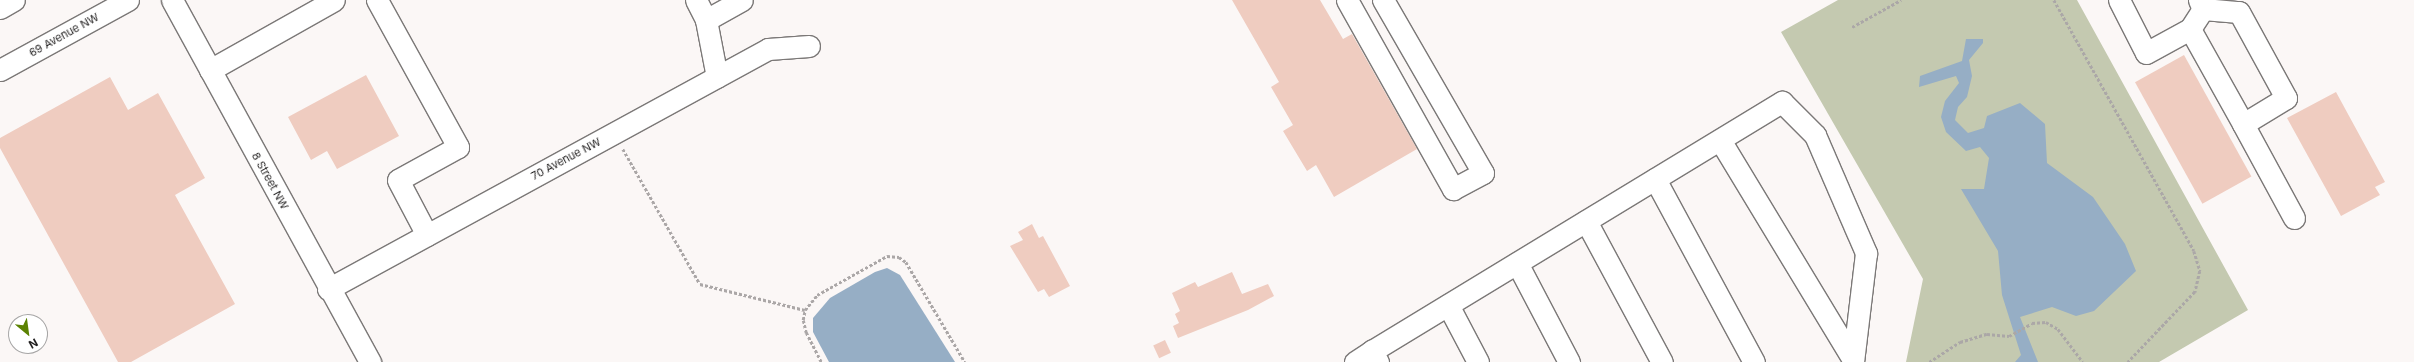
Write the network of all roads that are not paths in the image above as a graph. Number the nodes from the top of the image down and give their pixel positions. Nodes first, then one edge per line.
1 (14, 0) edge
2 (128, 0) edge
3 (172, 0) edge
4 (334, 0) edge
5 (377, 0) edge
6 (696, 0) edge
7 (742, 0) edge
8 (1347, 0) edge
9 (1383, 0) edge
10 (2119, 0) edge
11 (2201, 4) edge
12 (0, 8) edge
13 (706, 20) junction
14 (2190, 29) junction
15 (809, 46) dead end
16 (0, 70) edge
17 (210, 70) junction
18 (717, 77) junction
19 (2242, 124) junction
20 (1720, 140) junction
21 (1655, 179) junction
22 (2294, 218) dead end
23 (1586, 221) junction
24 (427, 235) junction
25 (1517, 263) junction
26 (328, 288) junction
27 (1448, 305) junction
28 (1368, 358) edge
29 (1853, 361) edge
30 (370, 362) edge
31 (1478, 362) edge
32 (1569, 362) edge
33 (1662, 362) edge
34 (1754, 362) edge

1 - 12 street
2 - 16 street, 69 Avenue NW
3 - 17 street, 8 Street NW
4 - 17 street
5 - 24 street
6 - 13 street
7 - 13 street
8 - 9 street
10 - 14 street
11 - 14 street
11 - 19 street
13 - 18 street
14 - 19 street
15 - 18 street, 70 Avenue NW
17 - 26 street, 8 Street NW
18 - 24 street, 70 Avenue NW
19 - 22 street
20 - 21 street
20 - 29 street
20 - 29 street
21 - 23 street
21 - 34 street
23 - 25 street
23 - 33 street
24 - 26 street, 70 Avenue NW
25 - 27 street
25 - 32 street
26 - 30 street, 8 Street NW
27 - 28 street
27 - 31 street

